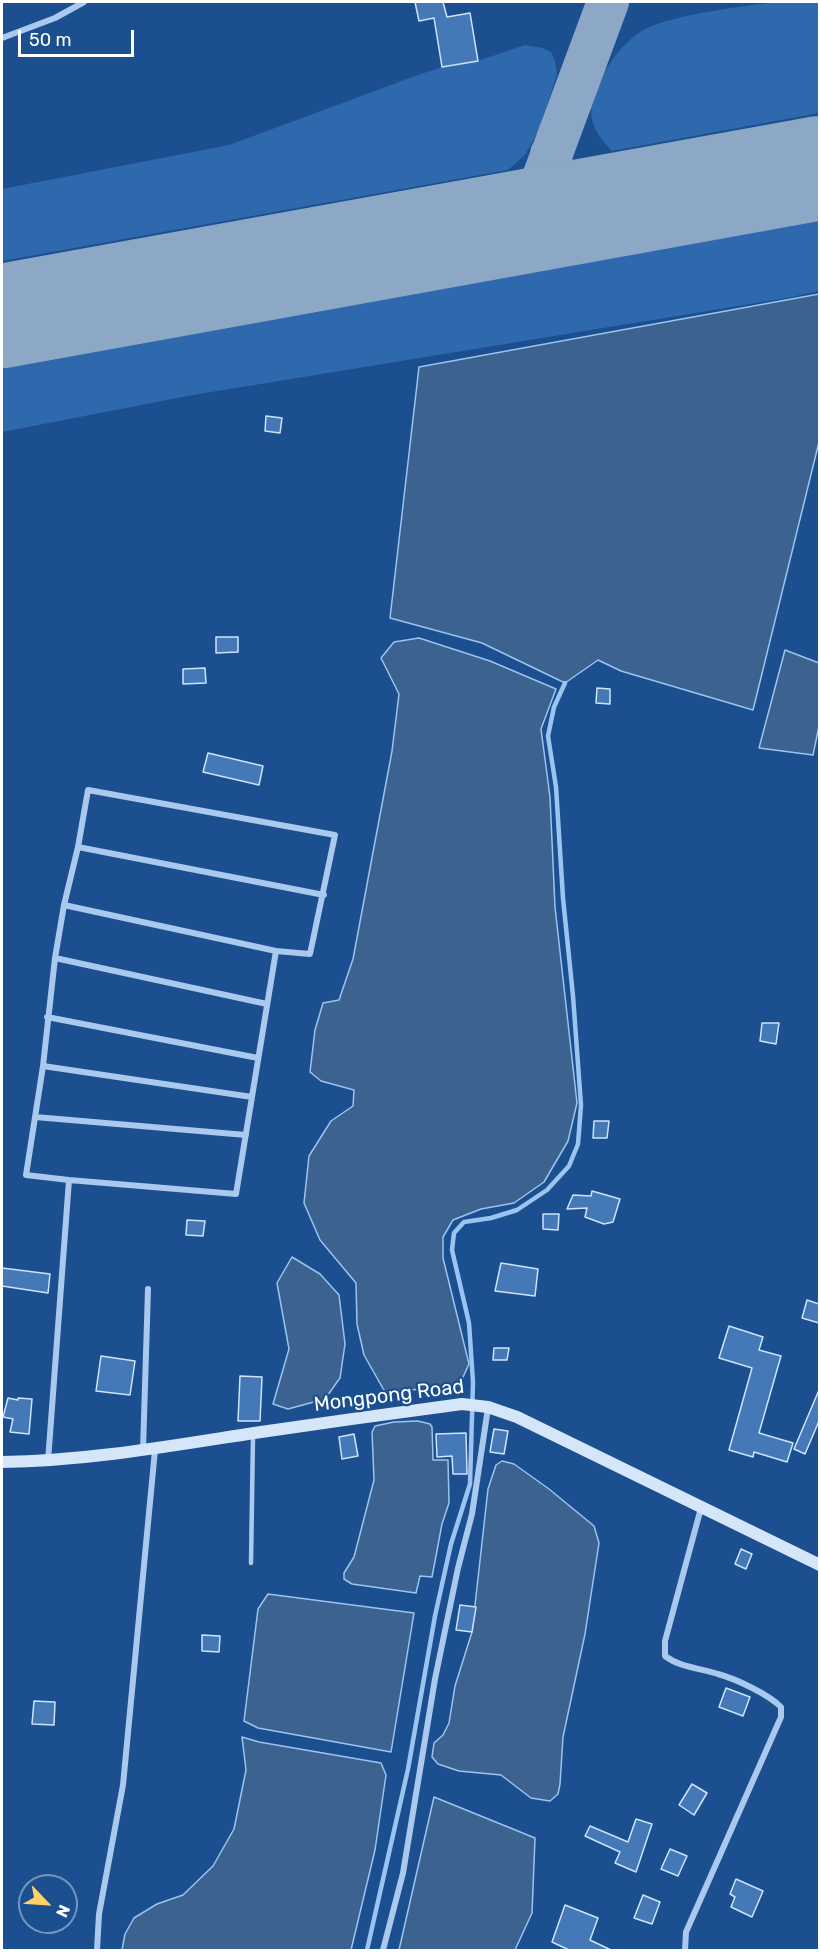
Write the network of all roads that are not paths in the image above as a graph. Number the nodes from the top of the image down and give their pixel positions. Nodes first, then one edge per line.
1 (84, 2) edge
2 (2, 38) edge
3 (78, 847) junction
4 (324, 894) junction
5 (64, 905) junction
6 (276, 951) junction
7 (55, 958) junction
8 (267, 1004) junction
9 (47, 1017) junction
10 (258, 1058) junction
11 (43, 1066) junction
12 (252, 1097) junction
13 (35, 1117) junction
14 (246, 1135) junction
15 (69, 1180) junction
16 (148, 1289) dead end
17 (488, 1407) junction
18 (253, 1433) junction
19 (149, 1450) junction
20 (2, 1462) edge
21 (48, 1462) junction
22 (701, 1508) junction
23 (251, 1563) dead end
24 (819, 1566) edge
25 (98, 1950) edge
26 (382, 1950) edge
27 (685, 1950) edge

1 - 2 street
3 - 4 street
3 - 4 street
3 - 5 street
4 - 6 street
5 - 6 street
5 - 7 street
6 - 8 street
7 - 8 street
7 - 9 street
8 - 10 street
9 - 10 street
9 - 11 street
10 - 12 street
11 - 12 street
11 - 13 street
12 - 14 street
13 - 14 street
13 - 15 street
14 - 15 street
15 - 21 street
16 - 19 street
17 - 18 main road, Mongpong Road
17 - 22 main road, Mongpong Road
17 - 26 street
18 - 19 main road, Mongpong Road
18 - 23 lane
19 - 21 main road, Mongpong Road
19 - 25 street
20 - 21 main road, Mongpong Road
22 - 24 main road, Mongpong Road
22 - 27 street

